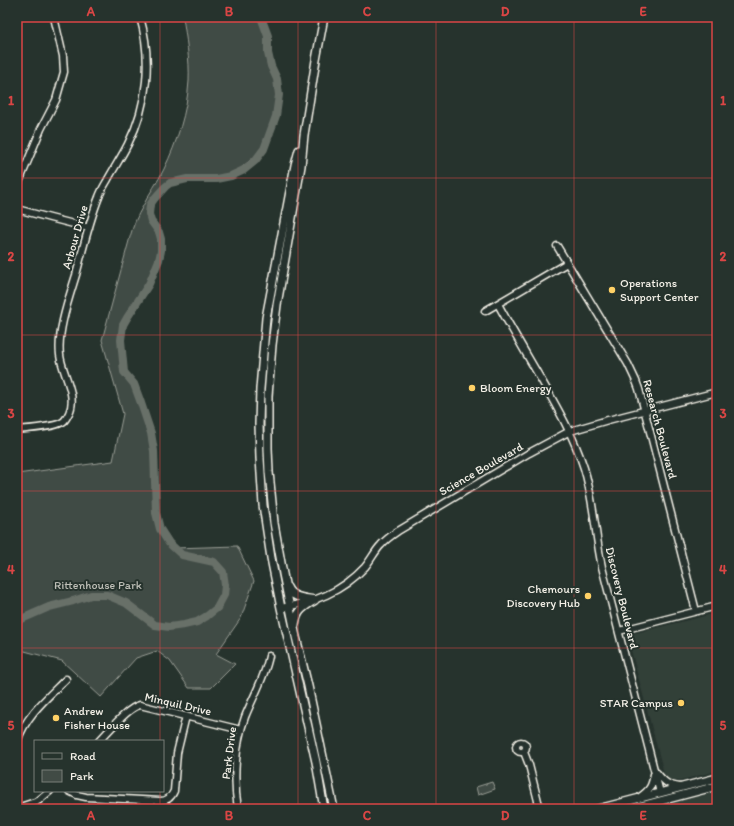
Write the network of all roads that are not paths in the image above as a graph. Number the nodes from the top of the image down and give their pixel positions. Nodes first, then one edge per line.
1 (54, 17) edge
2 (140, 17) edge
3 (324, 17) edge
4 (304, 135) junction
5 (17, 187) edge
6 (17, 209) edge
7 (89, 228) junction
8 (557, 246) dead end
9 (567, 263) junction
10 (498, 304) junction
11 (485, 311) dead end
12 (717, 392) edge
13 (644, 411) junction
14 (17, 430) edge
15 (570, 431) junction
16 (282, 574) junction
17 (315, 600) junction
18 (717, 606) edge
19 (290, 607) junction
20 (281, 608) junction
21 (696, 611) junction
22 (619, 631) junction
23 (296, 638) junction
24 (269, 656) dead end
25 (66, 679) dead end
26 (186, 716) junction
27 (241, 730) junction
28 (100, 740) edge
29 (17, 742) edge
30 (524, 752) dead end
31 (654, 770) junction
32 (717, 778) edge
33 (717, 786) edge
34 (681, 787) junction
35 (49, 792) edge
36 (71, 792) edge
37 (660, 793) junction
38 (637, 799) junction
39 (17, 808) edge
40 (238, 809) edge
41 (324, 809) edge
42 (334, 809) edge
43 (540, 809) edge
44 (598, 809) edge
45 (630, 809) edge

1 - 5 street
2 - 7 street, Arbour Drive
3 - 4 main road
4 - 16 main road
4 - 20 main road
6 - 7 street
7 - 14 street, Arbour Drive
8 - 9 street, Research Boulevard
9 - 10 street
9 - 13 street, Research Boulevard
10 - 11 street
10 - 15 street, Discovery Boulevard
12 - 13 street, Science Boulevard
13 - 15 street, Science Boulevard
13 - 21 street, Research Boulevard
15 - 17 street, Science Boulevard
15 - 22 street, Discovery Boulevard
16 - 17 main road
16 - 19 main road
17 - 19 street, Science Boulevard
17 - 23 main road
18 - 21 street
19 - 20 street, Science Boulevard
19 - 23 main road
20 - 41 main road
21 - 22 street
22 - 31 street, Discovery Boulevard
23 - 42 main road
24 - 27 street, Park Drive
25 - 29 street
26 - 27 street, Minquil Drive
26 - 28 street, Minquil Drive
26 - 36 street
27 - 40 street, Park Drive
30 - 43 street
31 - 34 street, Discovery Boulevard
31 - 37 street, Discovery Boulevard
31 - 38 street, Discovery Boulevard
32 - 34 main road
33 - 45 main road
34 - 37 main road
35 - 39 street
37 - 38 main road
38 - 44 main road

